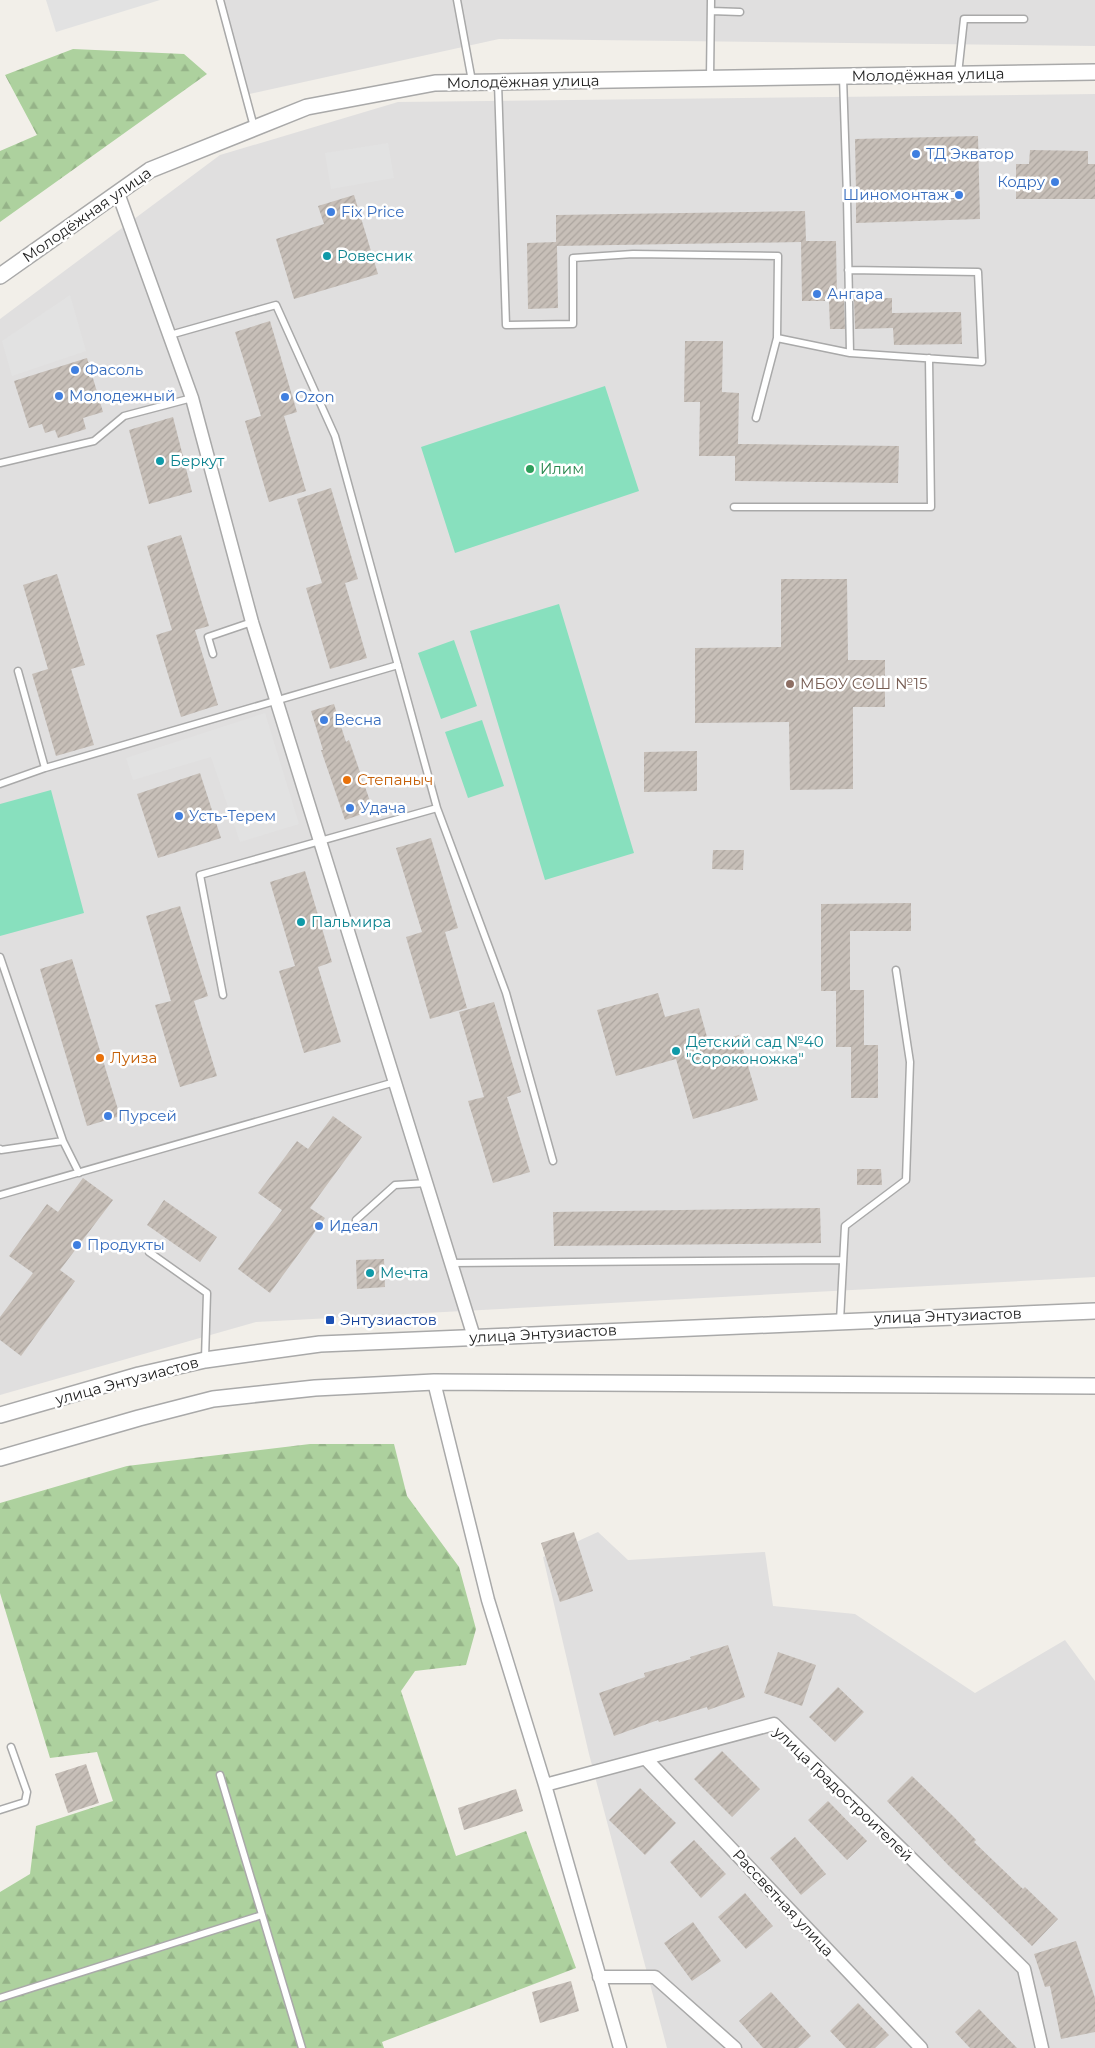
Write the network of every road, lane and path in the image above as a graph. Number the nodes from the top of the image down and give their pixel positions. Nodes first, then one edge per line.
1 (220, 0) edge
2 (457, 0) edge
3 (711, 0) edge
4 (710, 11) junction
5 (740, 12) dead end
6 (1024, 19) dead end
7 (1095, 72) edge
8 (958, 75) junction
9 (843, 77) junction
10 (710, 80) junction
11 (472, 83) junction
12 (498, 83) junction
13 (255, 128) junction
14 (118, 193) junction
15 (954, 195) dead end
16 (847, 198) junction
17 (848, 270) junction
18 (0, 276) edge
19 (170, 335) junction
20 (777, 338) junction
21 (850, 352) junction
22 (929, 358) junction
23 (192, 398) junction
24 (756, 418) dead end
25 (0, 463) edge
26 (734, 507) dead end
27 (252, 622) junction
28 (213, 654) dead end
29 (398, 665) junction
30 (18, 671) dead end
31 (276, 699) junction
32 (45, 768) junction
33 (0, 784) edge
34 (437, 808) junction
35 (322, 841) junction
36 (0, 957) edge
37 (896, 970) dead end
38 (223, 995) dead end
39 (395, 1082) junction
40 (63, 1141) junction
41 (0, 1149) edge
42 (553, 1161) dead end
43 (79, 1173) junction
44 (427, 1183) junction
45 (0, 1195) edge
46 (356, 1220) dead end
47 (149, 1252) dead end
48 (843, 1260) junction
49 (451, 1263) junction
50 (1095, 1311) edge
51 (840, 1321) junction
52 (474, 1337) junction
53 (205, 1360) junction
54 (434, 1382) junction
55 (1095, 1386) edge
56 (0, 1416) edge
57 (0, 1458) edge
58 (11, 1746) dead end
59 (646, 1758) junction
60 (220, 1775) dead end
61 (545, 1785) junction
62 (0, 1810) edge
63 (262, 1915) junction
64 (599, 1977) junction
65 (0, 1998) edge
66 (302, 2048) edge
67 (620, 2048) edge
68 (735, 2048) edge
69 (920, 2048) edge
70 (1042, 2048) edge

1 - 13 lane
2 - 11 lane
3 - 4 lane
4 - 5 lane
4 - 10 lane
6 - 8 lane
7 - 8 street, Молодёжная улица
8 - 9 street, Молодёжная улица
9 - 10 street, Молодёжная улица
9 - 16 lane
10 - 12 street, Молодёжная улица
11 - 12 street, Молодёжная улица
11 - 13 street, Молодёжная улица
12 - 20 lane
13 - 14 street, Молодёжная улица
14 - 18 street, Молодёжная улица
14 - 19 street
15 - 16 lane
16 - 17 lane
17 - 21 lane
17 - 22 lane
19 - 23 street
19 - 29 lane
20 - 21 lane
20 - 24 lane
21 - 22 lane
22 - 26 lane
23 - 25 lane
23 - 27 street
27 - 28 lane
27 - 31 street
29 - 31 lane
29 - 34 lane
30 - 32 lane
31 - 32 lane
31 - 35 street
32 - 33 lane
34 - 35 lane
34 - 42 lane
35 - 38 lane
35 - 39 street
36 - 40 lane
37 - 48 lane
39 - 43 lane
39 - 44 street
40 - 41 lane
40 - 43 lane
43 - 45 lane
44 - 46 lane
44 - 49 street
47 - 53 lane
48 - 49 lane
48 - 51 lane
49 - 52 street
50 - 51 street, улица Энтузиастов
51 - 52 street, улица Энтузиастов
52 - 53 street, улица Энтузиастов
53 - 56 street, улица Энтузиастов
54 - 55 street
54 - 57 street
54 - 61 street
58 - 62 lane
59 - 61 street, улица Градостроителей
59 - 69 street, Рассветная улица
59 - 70 street, улица Градостроителей
60 - 63 lane
61 - 64 street
63 - 65 lane
63 - 66 lane
64 - 67 street
64 - 68 street

